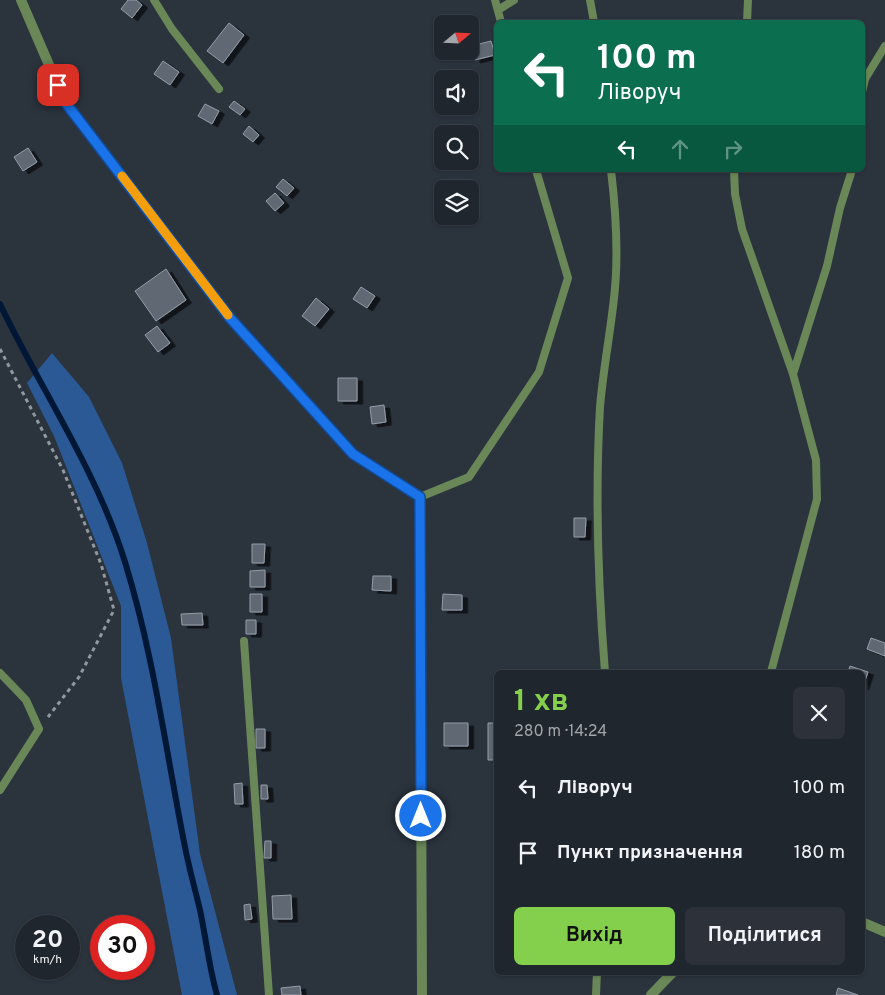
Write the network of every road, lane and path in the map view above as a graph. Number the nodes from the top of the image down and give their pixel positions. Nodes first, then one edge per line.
1 (21, 0) edge
2 (154, 0) edge
3 (495, 0) edge
4 (514, 0) edge
5 (590, 0) edge
6 (748, 0) edge
7 (498, 10) junction
8 (500, 20) edge
9 (594, 20) edge
10 (747, 20) edge
11 (885, 46) edge
12 (865, 79) edge
13 (219, 89) dead end
14 (537, 172) edge
15 (611, 172) edge
16 (734, 172) edge
17 (851, 172) edge
18 (0, 349) edge
19 (793, 374) junction
20 (420, 497) junction
21 (244, 641) dead end
22 (605, 670) edge
23 (772, 670) edge
24 (0, 673) edge
25 (39, 729) junction
26 (0, 790) edge
27 (865, 923) edge
28 (885, 932) edge
29 (597, 975) edge
30 (670, 975) edge
31 (269, 995) edge
32 (422, 995) edge
33 (596, 995) edge
34 (651, 995) edge

1 - 20 street
2 - 13 lane
3 - 7 lane
4 - 7 lane
5 - 9 lane
6 - 10 lane
7 - 8 lane
11 - 12 lane
14 - 20 lane
15 - 22 lane
16 - 19 lane
17 - 19 lane
18 - 25 path
19 - 23 lane
20 - 32 street
21 - 31 lane
24 - 25 lane
25 - 26 lane
27 - 28 street
29 - 33 lane
30 - 34 street

